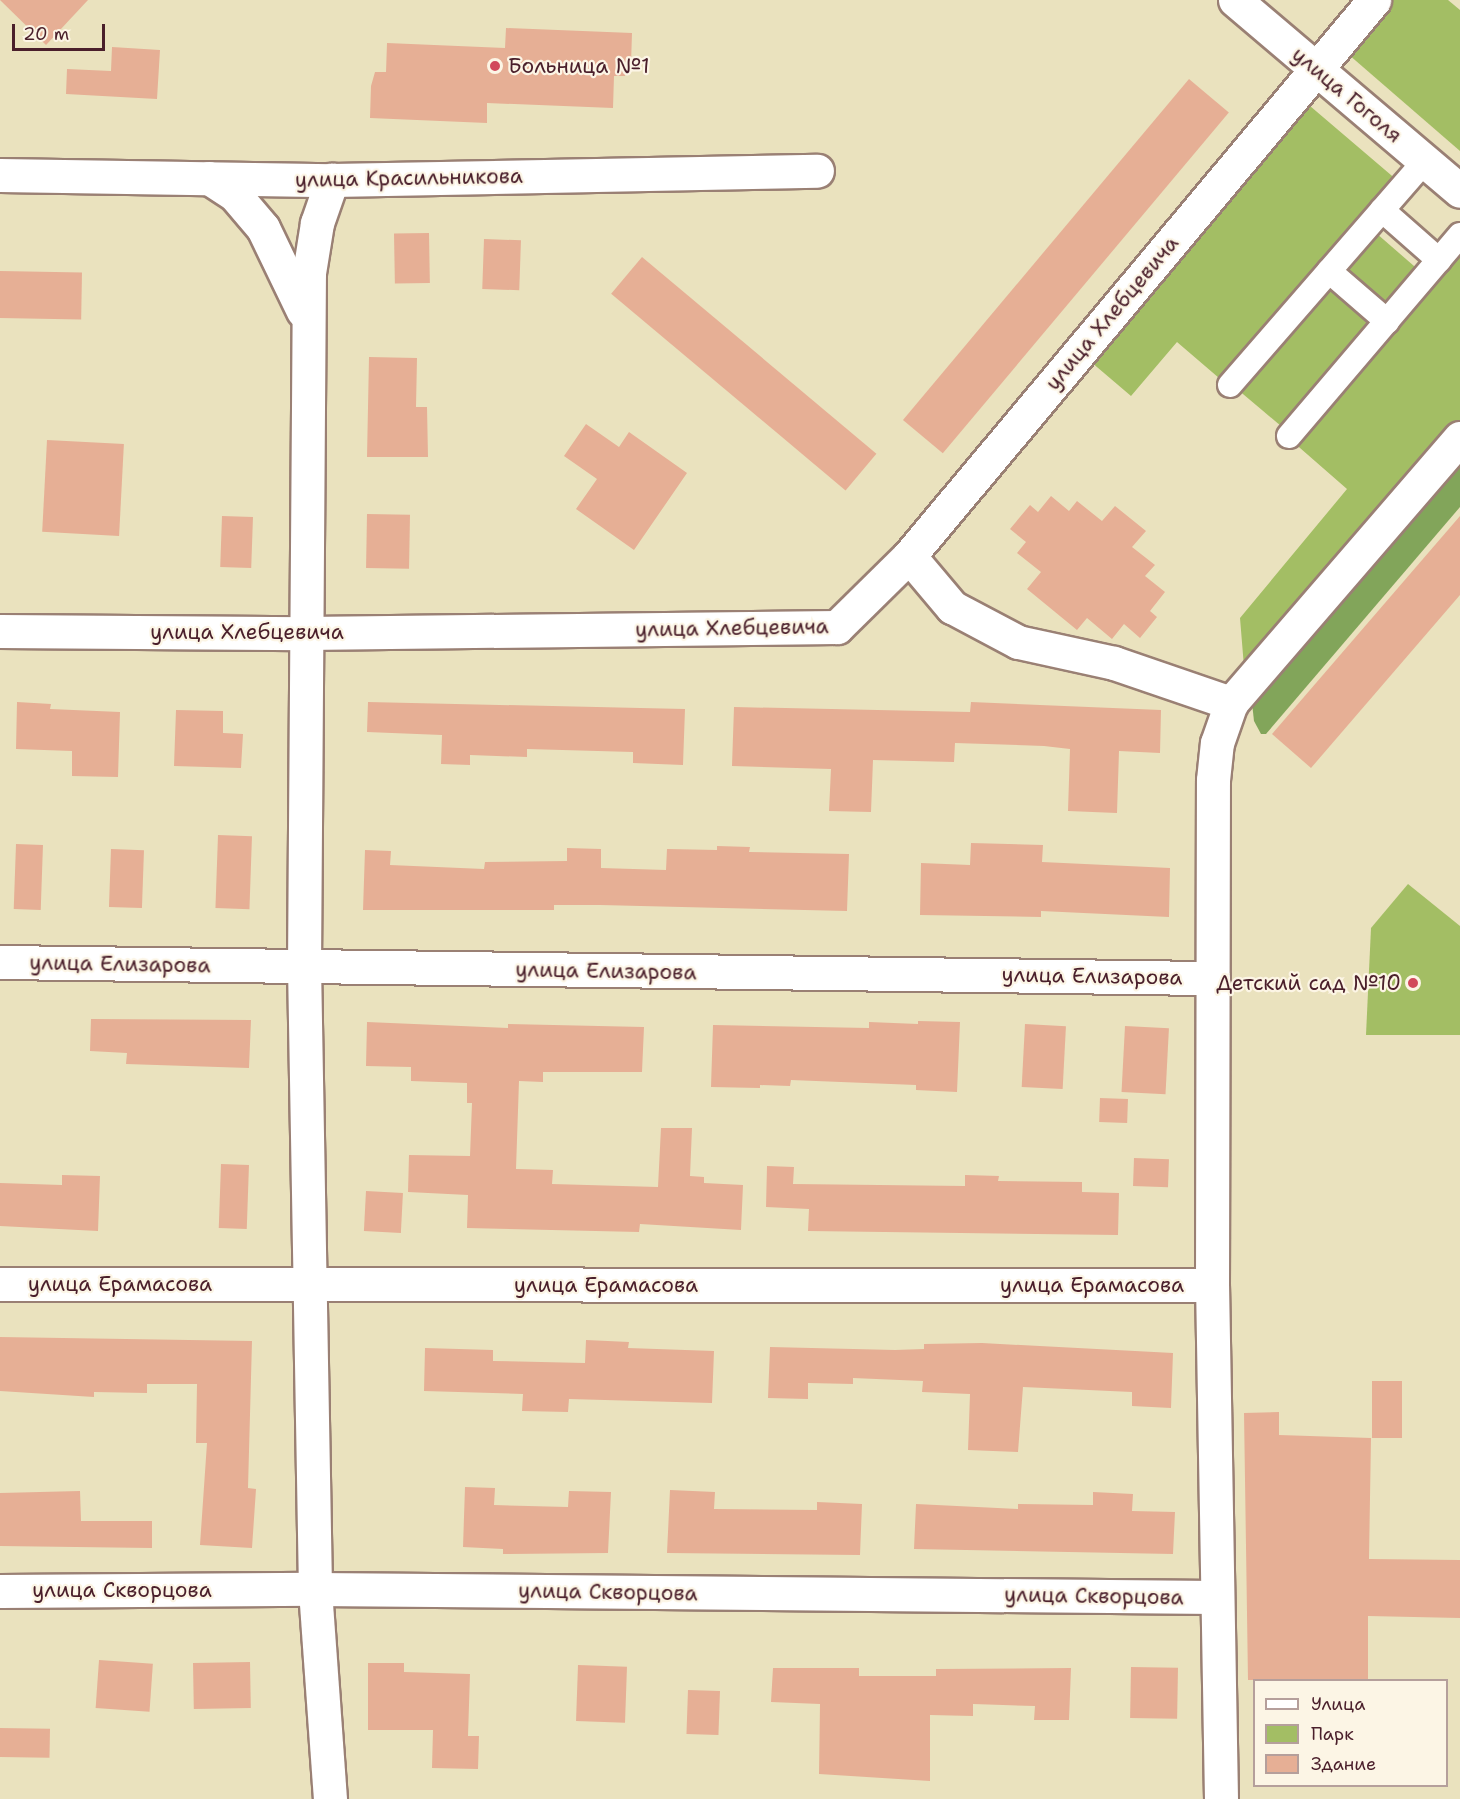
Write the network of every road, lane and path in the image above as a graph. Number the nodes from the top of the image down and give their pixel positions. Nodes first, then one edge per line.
1 (1235, 0) edge
2 (1374, 0) edge
3 (1316, 69) junction
4 (1425, 161) junction
5 (817, 171) dead end
6 (0, 175) edge
7 (209, 178) junction
8 (332, 180) junction
9 (1460, 191) edge
10 (1382, 210) junction
11 (1460, 235) edge
12 (1439, 260) junction
13 (1329, 271) junction
14 (1387, 321) junction
15 (308, 325) junction
16 (1230, 385) dead end
17 (1290, 436) dead end
18 (1460, 438) edge
19 (909, 556) junction
20 (0, 631) edge
21 (306, 633) junction
22 (1231, 703) junction
23 (0, 962) edge
24 (304, 967) junction
25 (1212, 978) junction
26 (0, 1284) edge
27 (310, 1286) junction
28 (1212, 1286) junction
29 (315, 1589) junction
30 (0, 1591) edge
31 (1216, 1597) junction
32 (330, 1799) edge
33 (1221, 1799) edge

1 - 3 street, улица Гоголя
2 - 3 street, улица Хлебцевича
3 - 4 street, улица Гоголя
3 - 19 street, улица Хлебцевича
4 - 9 street, улица Гоголя
4 - 10 street
5 - 8 street, улица Красильникова
6 - 7 street, улица Красильникова
7 - 8 street, улица Красильникова
7 - 15 street
8 - 15 street
10 - 12 street
10 - 13 street
11 - 12 street
12 - 14 street
13 - 14 street
13 - 16 street
14 - 17 street
15 - 21 street
18 - 22 street
19 - 21 street, улица Хлебцевича
19 - 22 street
20 - 21 street, улица Хлебцевича
21 - 24 street
22 - 25 street
23 - 24 street, улица Елизарова
24 - 25 street, улица Елизарова
24 - 27 street
25 - 28 street
26 - 27 street, улица Ерамасова
27 - 28 street, улица Ерамасова
27 - 29 street
28 - 31 street
29 - 30 street, улица Скворцова
29 - 31 street, улица Скворцова
29 - 32 street
31 - 33 street

